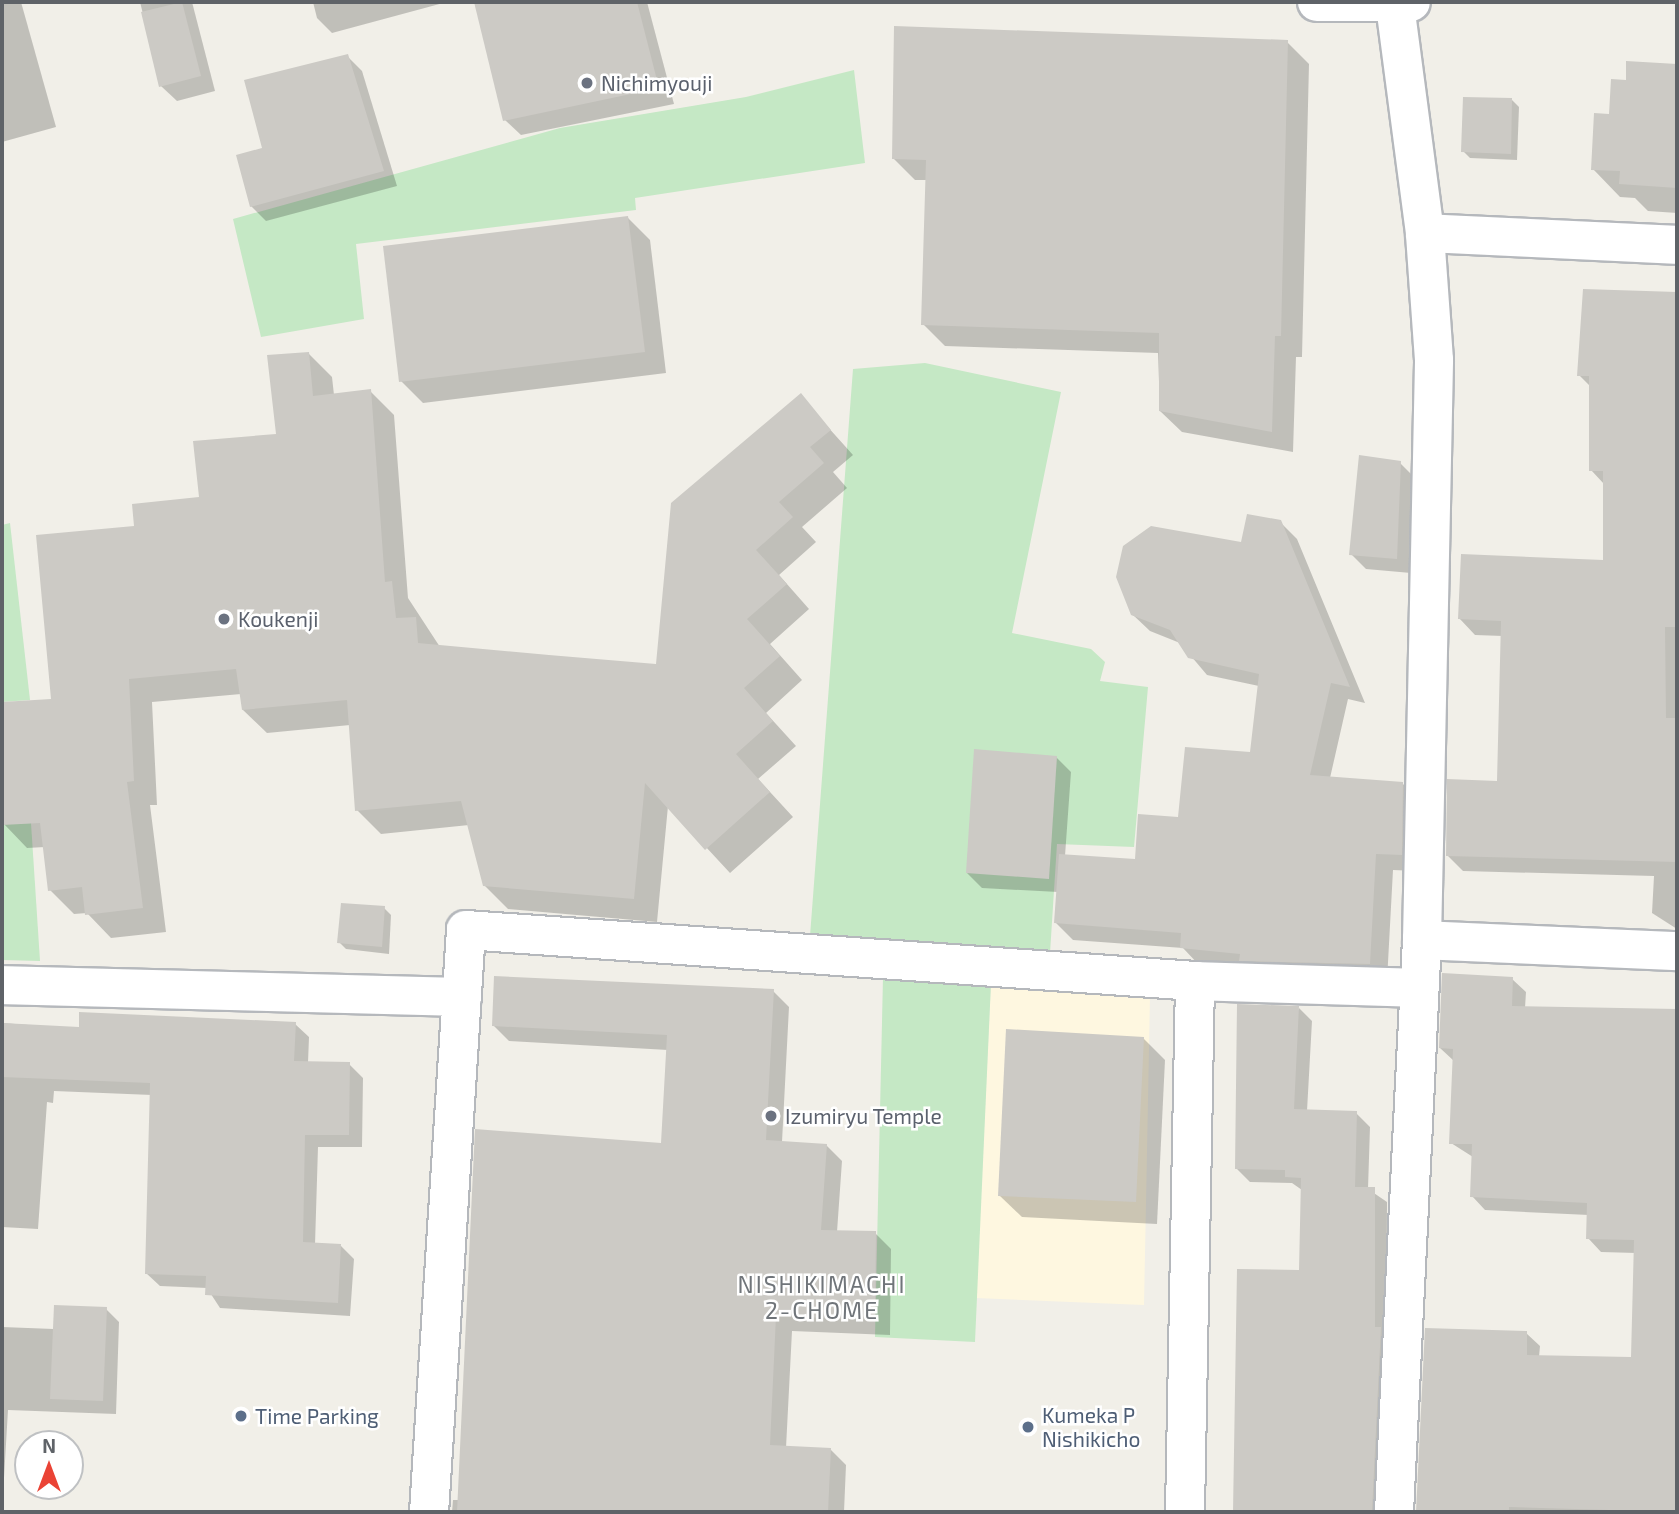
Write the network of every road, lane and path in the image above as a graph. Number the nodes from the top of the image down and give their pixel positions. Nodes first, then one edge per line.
1 (1317, 2) edge
2 (1400, 2) edge
3 (1425, 233) junction
4 (1677, 245) edge
5 (1422, 940) junction
6 (1677, 951) edge
7 (1195, 981) junction
8 (2, 985) edge
9 (1418, 988) junction
10 (462, 997) junction
11 (429, 1512) edge
12 (1185, 1512) edge
13 (1394, 1512) edge

1 - 2 street
2 - 3 street
3 - 4 street
3 - 5 street
5 - 6 street
5 - 9 street
7 - 9 street
7 - 10 street
7 - 12 street
8 - 10 street
9 - 13 street
10 - 11 street

